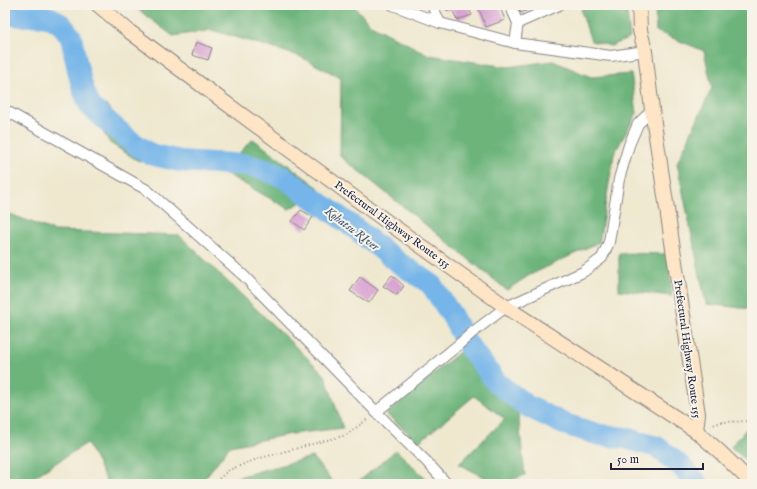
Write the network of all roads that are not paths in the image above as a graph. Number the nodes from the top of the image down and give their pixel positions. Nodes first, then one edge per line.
1 (98, 5) edge
2 (393, 5) edge
3 (432, 5) edge
4 (510, 5) edge
5 (559, 5) edge
6 (639, 5) edge
7 (518, 23) junction
8 (440, 24) junction
9 (515, 43) junction
10 (645, 51) junction
11 (5, 110) edge
12 (652, 110) junction
13 (506, 307) junction
14 (376, 412) junction
15 (696, 431) junction
16 (752, 483) edge
17 (447, 484) edge

1 - 13 main road, Prefectural Highway Route 155
2 - 8 street
3 - 8 street
4 - 7 street
5 - 7 street
6 - 10 main road, Prefectural Highway Route 155
7 - 9 street
8 - 9 street
9 - 10 street
10 - 12 main road, Prefectural Highway Route 155
11 - 14 street
12 - 13 street
12 - 15 main road, Prefectural Highway Route 155
13 - 14 street
13 - 15 main road, Prefectural Highway Route 155
14 - 17 street
15 - 16 main road, Prefectural Highway Route 155

